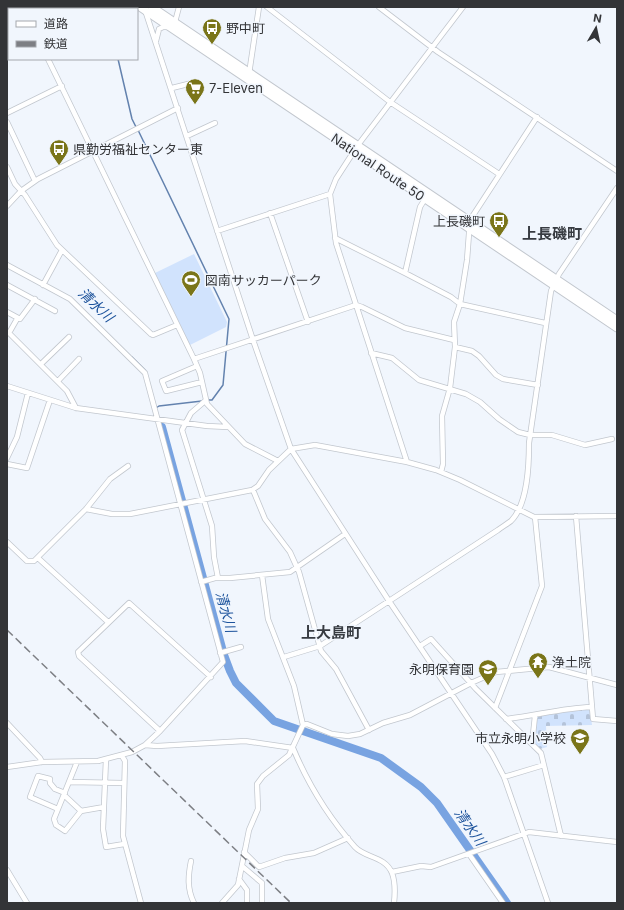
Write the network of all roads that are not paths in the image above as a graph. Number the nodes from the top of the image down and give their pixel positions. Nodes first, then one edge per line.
1 (179, 7) edge
2 (259, 7) edge
3 (267, 7) edge
4 (379, 7) edge
5 (463, 7) edge
6 (146, 8) edge
7 (173, 25) junction
8 (156, 41) junction
9 (432, 47) junction
10 (49, 60) edge
11 (249, 76) junction
12 (192, 82) dead end
13 (62, 86) junction
14 (172, 88) junction
15 (390, 102) junction
16 (178, 108) junction
17 (7, 113) edge
18 (537, 117) junction
19 (7, 122) edge
20 (215, 123) dead end
21 (187, 136) junction
22 (356, 148) junction
23 (93, 151) junction
24 (7, 167) edge
25 (617, 171) edge
26 (499, 174) junction
27 (35, 180) junction
28 (617, 188) edge
29 (21, 191) junction
30 (330, 194) junction
31 (425, 199) junction
32 (7, 206) edge
33 (270, 213) junction
34 (470, 220) junction
35 (469, 228) junction
36 (218, 231) junction
37 (334, 238) junction
38 (62, 250) junction
39 (7, 265) edge
40 (405, 273) junction
41 (555, 282) junction
42 (7, 284) edge
43 (43, 284) junction
44 (35, 299) junction
45 (460, 304) junction
46 (356, 305) junction
47 (55, 311) dead end
48 (7, 312) edge
49 (17, 319) junction
50 (617, 320) edge
51 (308, 322) junction
52 (545, 324) junction
53 (177, 325) junction
54 (617, 328) edge
55 (69, 337) dead end
56 (253, 340) junction
57 (454, 340) junction
58 (455, 347) junction
59 (371, 353) junction
60 (79, 359) dead end
61 (194, 359) junction
62 (41, 364) junction
63 (197, 366) junction
64 (58, 381) junction
65 (202, 382) junction
66 (538, 385) junction
67 (7, 386) edge
68 (450, 388) junction
69 (28, 393) junction
70 (50, 400) junction
71 (205, 401) junction
72 (76, 409) junction
73 (159, 420) junction
74 (185, 423) junction
75 (228, 428) junction
76 (530, 435) junction
77 (612, 439) dead end
78 (291, 449) junction
79 (7, 458) edge
80 (278, 461) junction
81 (407, 462) junction
82 (7, 464) edge
83 (128, 466) dead end
84 (441, 472) junction
85 (253, 490) junction
86 (203, 500) junction
87 (182, 504) junction
88 (86, 509) junction
89 (518, 509) junction
90 (576, 516) junction
91 (617, 516) edge
92 (535, 517) junction
93 (345, 534) junction
94 (7, 542) edge
95 (38, 558) junction
96 (296, 568) junction
97 (262, 575) junction
98 (218, 578) junction
99 (203, 581) junction
100 (389, 601) junction
101 (108, 622) junction
102 (320, 646) junction
103 (420, 646) junction
104 (241, 647) dead end
105 (222, 652) junction
106 (284, 658) junction
107 (510, 670) junction
108 (211, 677) junction
109 (588, 677) junction
110 (471, 683) junction
111 (617, 685) edge
112 (452, 694) junction
113 (591, 707) junction
114 (494, 708) junction
115 (535, 716) junction
116 (506, 719) junction
117 (617, 721) edge
118 (7, 723) edge
119 (303, 725) junction
120 (369, 730) junction
121 (160, 731) junction
122 (532, 744) junction
123 (145, 745) junction
124 (293, 748) junction
125 (122, 756) junction
126 (106, 759) junction
127 (42, 762) junction
128 (77, 762) junction
129 (544, 765) junction
130 (7, 767) edge
131 (504, 776) junction
132 (70, 782) junction
133 (103, 783) junction
134 (123, 783) junction
135 (64, 794) junction
136 (104, 807) junction
137 (58, 809) junction
138 (81, 811) junction
139 (524, 833) junction
140 (561, 836) junction
141 (348, 838) junction
142 (617, 842) edge
143 (124, 844) junction
144 (244, 852) junction
145 (469, 854) junction
146 (191, 861) dead end
147 (242, 866) junction
148 (7, 870) edge
149 (392, 872) junction
150 (239, 879) junction
151 (26, 903) edge
152 (141, 903) edge
153 (194, 903) edge
154 (222, 903) edge
155 (247, 903) edge
156 (262, 903) edge
157 (394, 903) edge
158 (503, 903) edge
159 (548, 903) edge

1 - 7 street
2 - 11 street
3 - 15 street
4 - 9 street
5 - 9 street
6 - 7 highway, National Route 50
6 - 8 street
7 - 8 street
7 - 11 highway, National Route 50
8 - 14 street
9 - 15 street
9 - 18 street
10 - 13 street
11 - 22 highway, National Route 50
12 - 14 street
13 - 17 street
13 - 23 street
14 - 16 street
15 - 22 street
15 - 26 street
16 - 21 street
16 - 23 street
18 - 25 street
18 - 26 street
19 - 27 street
20 - 21 street
21 - 36 street
22 - 30 street
22 - 31 highway, National Route 50
22 - 34 highway, National Route 50
23 - 27 street
23 - 53 street
24 - 29 street
26 - 34 street
27 - 29 street
28 - 41 street
29 - 32 street
29 - 38 street
30 - 33 street
30 - 37 street
31 - 35 highway, National Route 50
31 - 40 street
33 - 36 street
33 - 51 street
34 - 35 street
34 - 41 highway, National Route 50
35 - 41 highway, National Route 50
35 - 45 street
36 - 56 street
37 - 40 street
37 - 46 street
38 - 43 street
38 - 53 street
39 - 43 street
40 - 45 street
41 - 50 highway, National Route 50
41 - 52 street
41 - 54 highway, National Route 50
42 - 44 street
43 - 73 street
44 - 47 street
44 - 49 street
45 - 52 street
45 - 57 street
46 - 51 street
46 - 57 street
46 - 59 street
48 - 49 street
49 - 62 street
51 - 56 street
52 - 66 street
53 - 61 street
55 - 62 street
56 - 61 street
56 - 78 street
57 - 58 street
58 - 66 street
58 - 68 street
59 - 68 street
59 - 81 street
60 - 64 street
61 - 63 street
62 - 64 street
63 - 65 street
63 - 65 street
64 - 72 street
65 - 71 street
66 - 76 street
67 - 69 street
68 - 76 street
68 - 84 street
69 - 70 street
69 - 79 street
70 - 72 street
70 - 82 street
71 - 74 street
71 - 75 street
72 - 73 street
73 - 74 street
73 - 87 street
74 - 75 street
74 - 86 street
75 - 80 street
76 - 77 street
76 - 89 street
78 - 80 street
78 - 81 street
78 - 93 street
80 - 85 street
81 - 84 street
83 - 88 street
84 - 89 street
85 - 86 street
85 - 96 street
86 - 87 street
86 - 98 street
87 - 88 street
87 - 99 street
88 - 95 street
89 - 92 street
89 - 100 street
90 - 91 street
90 - 92 street
90 - 109 street
92 - 107 street
93 - 96 street
93 - 100 street
94 - 95 street
95 - 101 street
96 - 97 street
96 - 102 street
97 - 98 street
97 - 106 street
98 - 99 street
99 - 105 street
100 - 102 street
100 - 103 street
101 - 108 street
101 - 121 street
102 - 106 street
102 - 120 street
103 - 110 street
103 - 112 street
104 - 105 street
105 - 108 street
106 - 119 street
107 - 109 street
107 - 110 street
107 - 114 street
108 - 121 street
109 - 111 street
109 - 113 street
110 - 112 street
110 - 114 street
112 - 120 street
112 - 131 street
113 - 115 street
113 - 117 street
114 - 116 street
115 - 116 street
115 - 122 street
116 - 122 street
118 - 127 street
119 - 120 street
119 - 124 street
121 - 123 street
122 - 129 street
123 - 124 street
123 - 125 street
124 - 141 street
124 - 144 street
125 - 126 street
125 - 134 street
126 - 128 street
126 - 133 street
127 - 128 street
127 - 130 street
128 - 132 street
129 - 131 street
129 - 140 street
131 - 139 street
132 - 133 street
132 - 135 street
133 - 134 street
133 - 136 street
134 - 143 street
135 - 137 street
135 - 137 street
135 - 138 street
136 - 138 street
136 - 143 street
137 - 138 street
139 - 140 street
139 - 145 street
139 - 159 street
140 - 142 street
141 - 144 street
141 - 149 street
143 - 152 street
144 - 147 street
145 - 149 street
145 - 158 street
146 - 153 street
147 - 150 street
147 - 156 street
148 - 151 street
149 - 157 street
150 - 154 street
150 - 155 street

